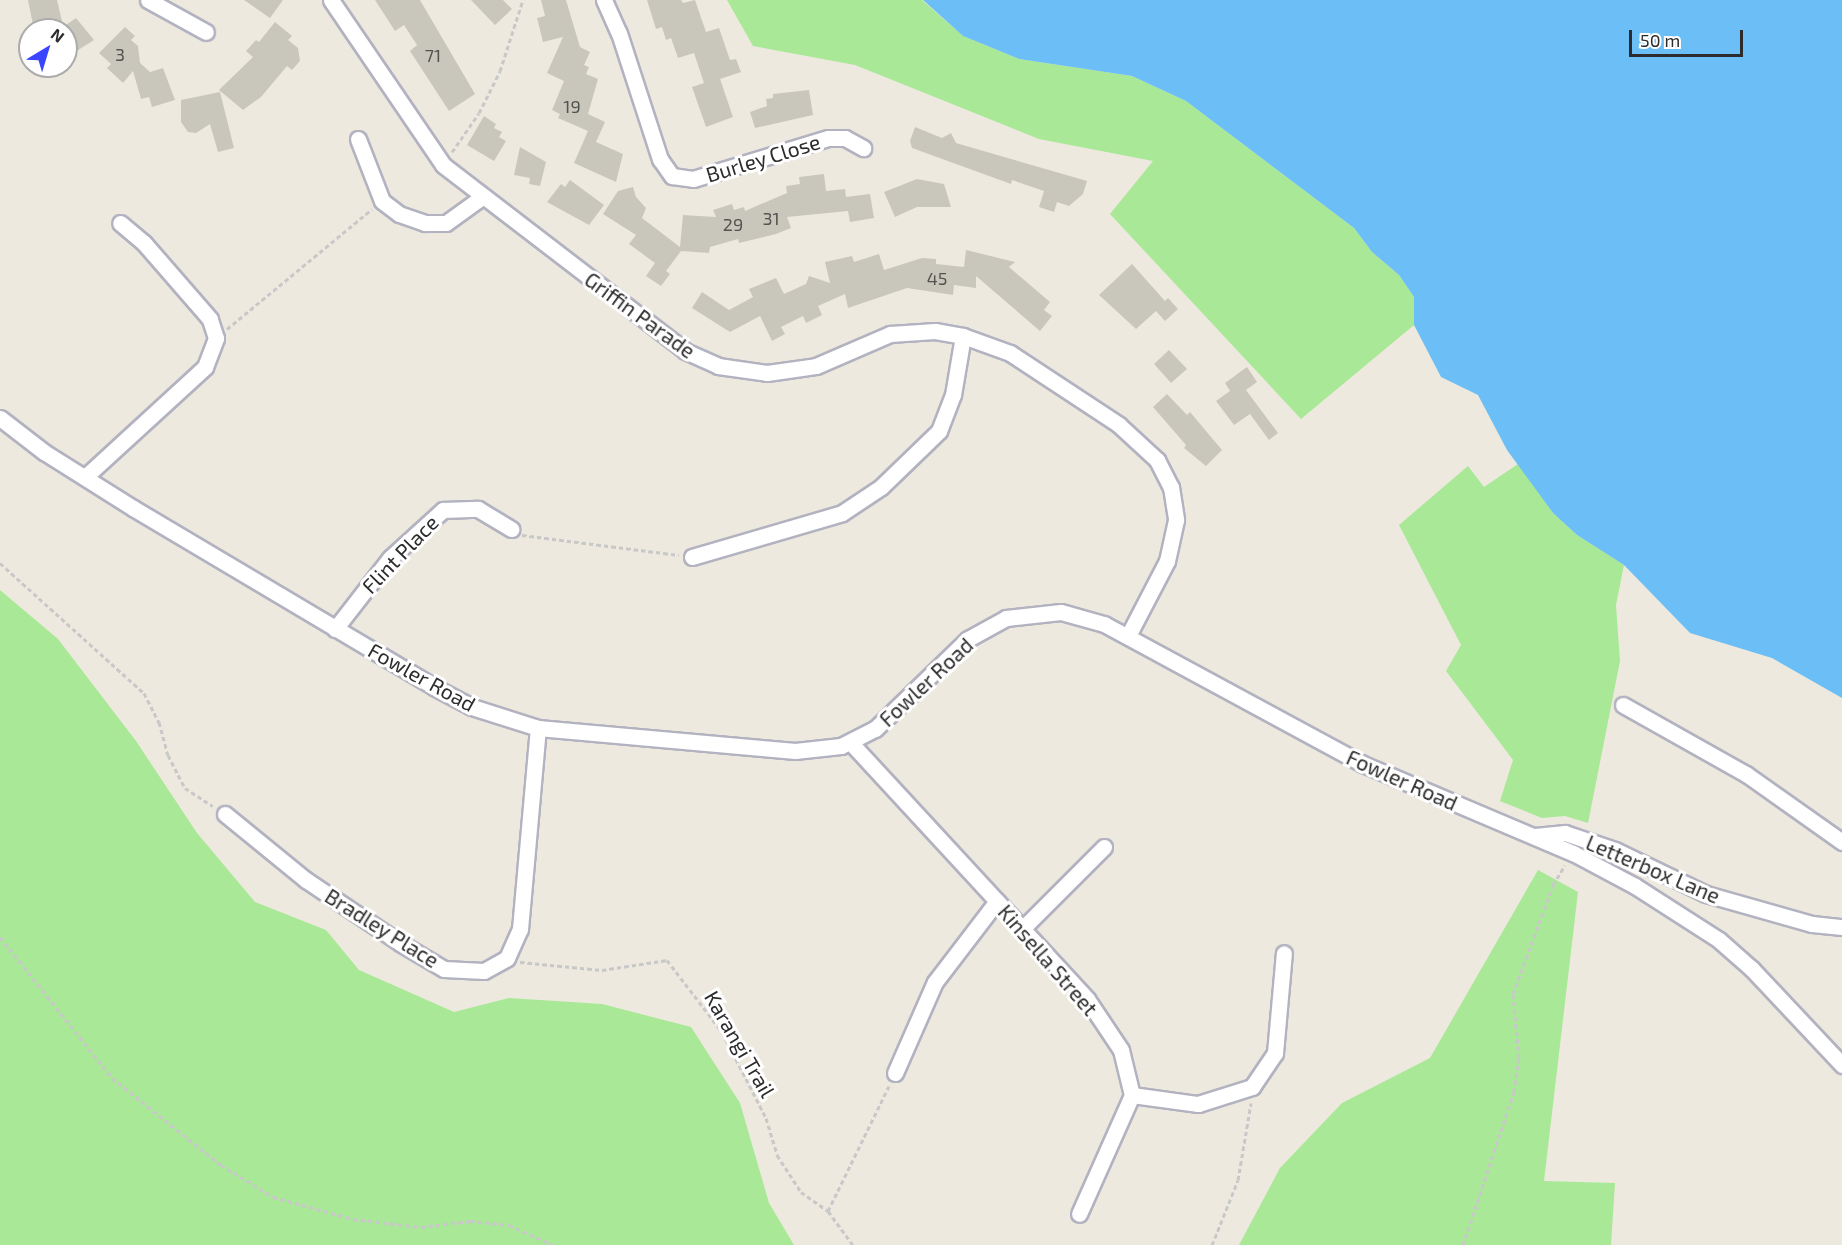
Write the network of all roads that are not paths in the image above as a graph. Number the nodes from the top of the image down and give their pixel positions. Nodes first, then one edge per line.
1 (148, 0) edge
2 (331, 0) edge
3 (604, 0) edge
4 (206, 32) dead end
5 (357, 139) dead end
6 (863, 148) dead end
7 (482, 197) junction
8 (120, 223) dead end
9 (963, 336) junction
10 (0, 418) edge
11 (85, 477) junction
12 (511, 529) road end
13 (692, 557) road end
14 (335, 628) junction
15 (1128, 636) junction
16 (1623, 705) dead end
17 (538, 728) junction
18 (851, 743) junction
19 (225, 814) road end
20 (1534, 836) junction
21 (1842, 842) edge
22 (1104, 847) dead end
23 (997, 901) junction
24 (1842, 927) edge
25 (1022, 929) junction
26 (1284, 953) dead end
27 (1842, 1065) edge
28 (895, 1073) road end
29 (1132, 1095) junction
30 (1079, 1214) dead end

1 - 4 street
2 - 7 street, Griffin Parade
3 - 6 street, Burley Close
5 - 7 street
7 - 9 street, Griffin Parade
8 - 11 street
9 - 13 street
9 - 15 street, Griffin Parade
10 - 11 street, Fowler Road
11 - 14 street, Fowler Road
12 - 14 street, Flint Place
14 - 17 street, Fowler Road
15 - 18 street, Fowler Road
15 - 20 street, Fowler Road
16 - 21 street
17 - 18 street, Fowler Road
17 - 19 street, Bradley Place
18 - 23 street, Kinsella Street
20 - 24 street, Letterbox Lane
20 - 27 street, Fowler Road
22 - 25 street
23 - 25 street, Kinsella Street
23 - 28 street
25 - 29 street, Kinsella Street
26 - 29 street
29 - 30 street

